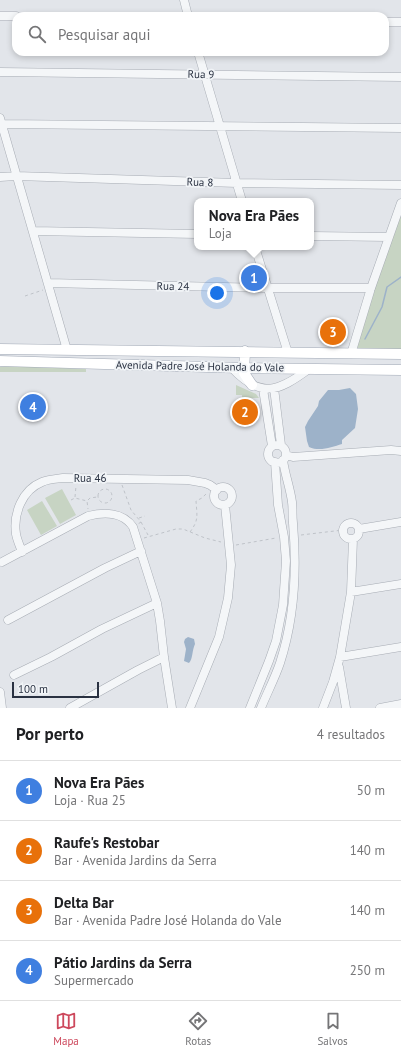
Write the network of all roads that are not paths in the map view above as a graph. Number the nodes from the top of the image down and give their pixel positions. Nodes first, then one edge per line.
1 (184, 0) edge
2 (187, 12) edge
3 (0, 16) edge
4 (12, 16) edge
5 (389, 22) edge
6 (401, 22) edge
7 (199, 56) edge
8 (0, 72) edge
9 (204, 74) junction
10 (401, 77) edge
11 (1, 121) edge
12 (220, 127) junction
13 (401, 128) edge
14 (16, 176) junction
15 (0, 177) edge
16 (237, 183) junction
17 (401, 185) edge
18 (241, 198) edge
19 (401, 203) edge
20 (34, 231) junction
21 (194, 234) edge
22 (314, 236) edge
23 (389, 237) junction
24 (256, 250) edge
25 (49, 286) junction
26 (268, 288) junction
27 (371, 288) junction
28 (0, 349) edge
29 (67, 350) junction
30 (245, 351) junction
31 (288, 353) junction
32 (351, 354) junction
33 (401, 354) edge
34 (0, 362) edge
35 (231, 367) junction
36 (243, 368) junction
37 (309, 369) junction
38 (401, 370) edge
39 (252, 386) junction
40 (274, 388) junction
41 (263, 389) junction
42 (276, 446) junction
43 (401, 451) edge
44 (281, 459) junction
45 (290, 486) junction
46 (215, 488) junction
47 (276, 488) junction
48 (293, 504) junction
49 (225, 505) junction
50 (278, 505) junction
51 (401, 522) edge
52 (359, 529) junction
53 (353, 539) junction
54 (141, 551) junction
55 (22, 552) junction
56 (2, 562) dead end
57 (401, 584) edge
58 (351, 592) junction
59 (157, 603) junction
60 (8, 620) dead end
61 (401, 647) edge
62 (164, 657) junction
63 (340, 657) junction
64 (269, 661) junction
65 (279, 664) junction
66 (338, 666) junction
67 (14, 675) dead end
68 (0, 692) edge
69 (401, 704) edge
70 (2, 708) edge
71 (70, 708) edge
72 (172, 708) edge
73 (190, 708) edge
74 (250, 708) edge
75 (261, 708) edge
76 (323, 708) edge
77 (346, 708) edge
78 (380, 708) edge

1 - 2 street
3 - 4 street
5 - 6 street
7 - 9 street
8 - 9 street, Rua 9
9 - 10 street, Rua 9
9 - 12 street
11 - 12 street
11 - 14 street
12 - 13 street
12 - 16 street
14 - 15 street, Rua 8
14 - 16 street, Rua 8
14 - 20 street
16 - 17 street, Rua 8
16 - 18 street
19 - 23 street
20 - 21 street
20 - 25 street
22 - 23 street
23 - 27 street
24 - 26 street
25 - 26 street, Rua 24
25 - 29 street
26 - 27 street, Rua 24
26 - 31 street
27 - 32 street
28 - 29 main road, Avenida Padre José Holanda do Vale
29 - 30 main road, Avenida Padre José Holanda do Vale
30 - 31 main road, Avenida Padre José Holanda do Vale
30 - 36 main road
31 - 32 main road, Avenida Padre José Holanda do Vale
32 - 33 main road, Avenida Padre José Holanda do Vale
34 - 35 main road, Avenida Padre José Holanda do Vale
35 - 36 main road, Avenida Padre José Holanda do Vale
35 - 39 street
36 - 37 main road, Avenida Padre José Holanda do Vale
36 - 39 main road
37 - 38 main road, Avenida Padre José Holanda do Vale
37 - 40 street
39 - 41 street
40 - 41 street
40 - 42 street
41 - 42 street
42 - 44 street
42 - 44 street
43 - 44 street
44 - 45 street
44 - 47 street
45 - 47 street
45 - 48 street
46 - 49 street
46 - 49 street
46 - 55 street, Rua 46
47 - 50 street
48 - 50 street
48 - 65 street
49 - 73 street
50 - 64 street
51 - 52 street
52 - 53 street
52 - 53 street
53 - 58 street
54 - 55 street
54 - 59 street
54 - 60 street
55 - 56 street
57 - 58 street
58 - 63 street
59 - 62 street
59 - 67 street
61 - 63 street
62 - 71 street
62 - 72 street
63 - 66 street
64 - 65 street
64 - 74 street
65 - 75 street
66 - 76 street
66 - 77 street
68 - 70 street
69 - 78 street

